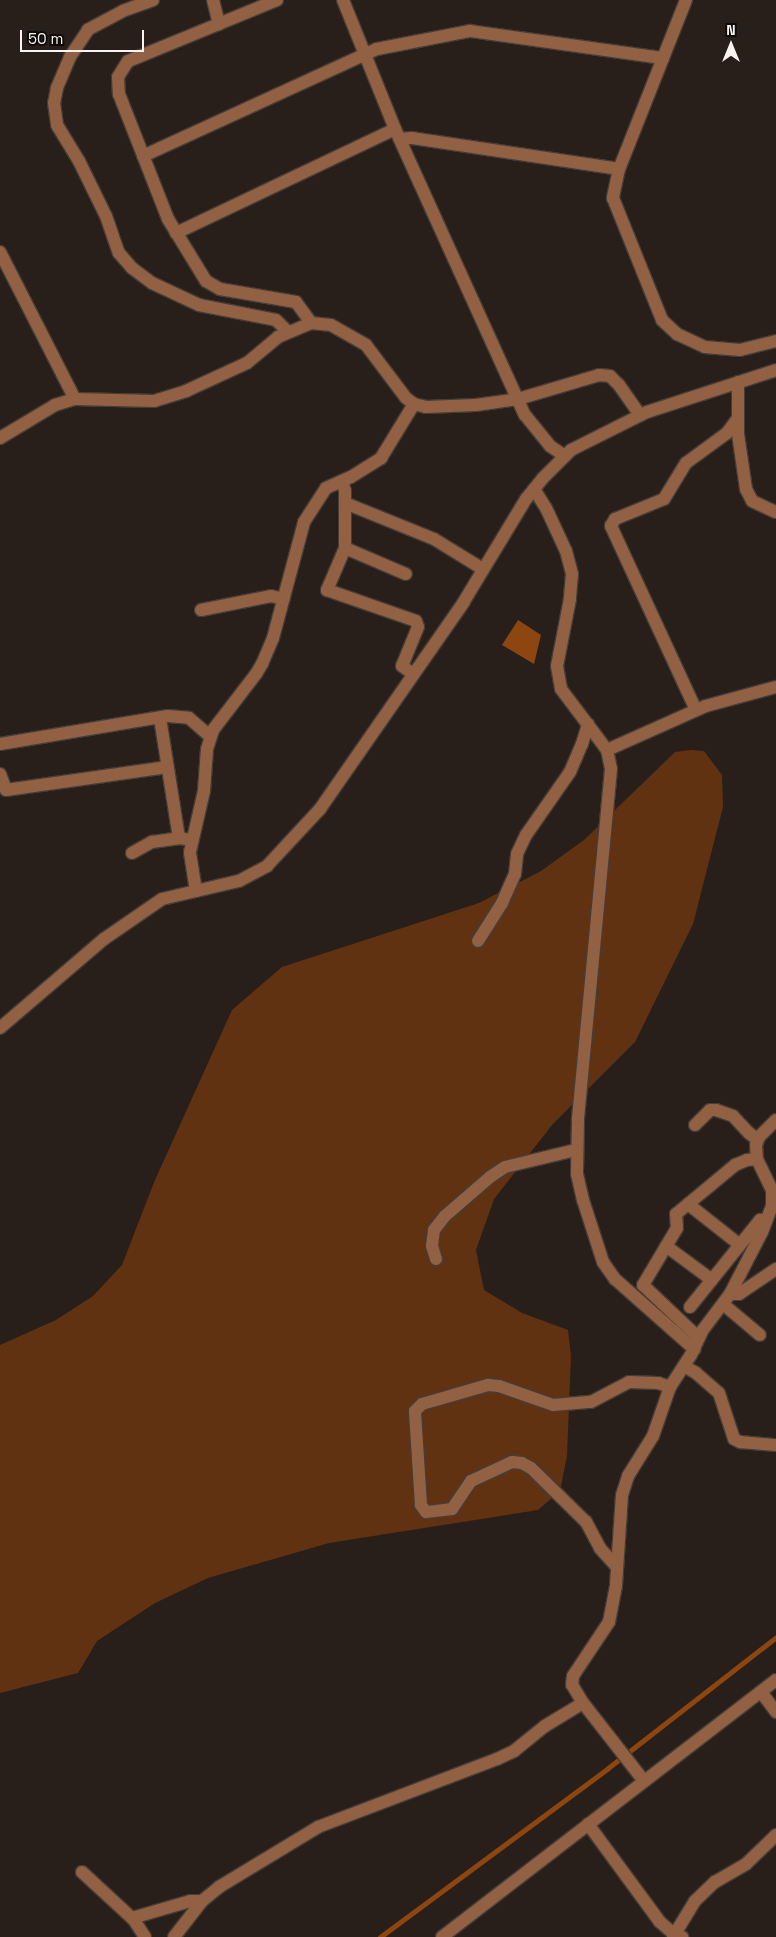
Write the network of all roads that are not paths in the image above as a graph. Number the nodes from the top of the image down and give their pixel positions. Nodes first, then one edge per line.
1 (153, 0) edge
2 (214, 0) edge
3 (278, 0) edge
4 (343, 0) edge
5 (686, 0) edge
6 (219, 24) junction
7 (365, 54) junction
8 (663, 58) junction
9 (398, 134) junction
10 (143, 156) junction
11 (619, 170) junction
12 (176, 233) junction
13 (0, 252) edge
14 (311, 323) junction
15 (288, 332) junction
16 (776, 341) edge
17 (776, 370) edge
18 (738, 382) junction
19 (75, 399) junction
20 (518, 399) junction
21 (414, 404) junction
22 (640, 415) junction
23 (738, 419) junction
24 (0, 438) edge
25 (565, 456) junction
26 (342, 481) junction
27 (534, 488) junction
28 (345, 503) junction
29 (776, 512) edge
30 (345, 548) junction
31 (483, 569) junction
32 (406, 574) dead end
33 (284, 599) junction
34 (201, 610) dead end
35 (413, 674) junction
36 (776, 687) edge
37 (696, 710) junction
38 (160, 718) junction
39 (588, 724) junction
40 (210, 736) junction
41 (0, 744) edge
42 (607, 750) junction
43 (167, 766) junction
44 (0, 774) edge
45 (179, 838) junction
46 (193, 841) junction
47 (132, 853) dead end
48 (196, 891) junction
49 (478, 941) dead end
50 (0, 1028) edge
51 (776, 1120) edge
52 (694, 1125) dead end
53 (758, 1140) junction
54 (576, 1150) junction
55 (757, 1159) junction
56 (688, 1204) junction
57 (766, 1221) junction
58 (740, 1245) junction
59 (666, 1246) junction
60 (436, 1259) dead end
61 (776, 1269) edge
62 (712, 1280) junction
63 (726, 1299) junction
64 (690, 1306) dead end
65 (760, 1335) dead end
66 (697, 1343) junction
67 (684, 1366) junction
68 (670, 1386) junction
69 (776, 1445) edge
70 (616, 1566) junction
71 (776, 1680) edge
72 (760, 1692) junction
73 (583, 1703) junction
74 (776, 1712) edge
75 (644, 1782) junction
76 (588, 1824) junction
77 (776, 1835) edge
78 (82, 1872) dead end
79 (202, 1901) junction
80 (132, 1918) junction
81 (676, 1936) edge
82 (145, 1937) edge
83 (174, 1937) edge
84 (442, 1937) edge

1 - 15 street
2 - 6 street
3 - 6 street
4 - 7 street
5 - 8 street
6 - 10 street
7 - 8 street
7 - 9 street
7 - 10 street
8 - 11 street
9 - 11 street
9 - 12 street
9 - 20 street
10 - 12 street
11 - 16 street
12 - 14 street
13 - 19 street
14 - 15 street
14 - 21 street
15 - 19 street
17 - 18 street
18 - 22 street
18 - 23 street
19 - 24 street
20 - 21 street
20 - 22 street
20 - 25 street
21 - 26 street
22 - 25 street
23 - 29 street
23 - 37 street
25 - 27 street
26 - 28 street
26 - 33 street
27 - 31 street
27 - 39 street
28 - 30 street
28 - 31 street
30 - 32 street
30 - 35 street
31 - 35 street
33 - 34 street
33 - 40 street
35 - 48 street
36 - 37 street
37 - 42 street
38 - 40 street
38 - 41 street
38 - 43 street
39 - 42 street
39 - 49 street
40 - 46 street
42 - 54 street
43 - 44 street
43 - 45 street
45 - 46 street
45 - 47 street
46 - 48 street
48 - 50 street
51 - 53 street
52 - 53 street
53 - 55 street
54 - 60 street
54 - 66 street
55 - 56 street
55 - 57 street
56 - 58 street
56 - 59 street
57 - 58 street
57 - 63 street
58 - 62 street
59 - 62 street
59 - 66 street
61 - 63 street
62 - 64 street
63 - 65 street
63 - 66 street
66 - 67 street
67 - 68 street
67 - 69 street
68 - 70 street
68 - 70 street
70 - 73 street
71 - 72 street
72 - 74 street
72 - 75 street
73 - 75 street
73 - 79 street
75 - 76 street
76 - 81 street
76 - 84 street
77 - 81 street
78 - 80 street
79 - 80 street
79 - 83 street
80 - 82 street

